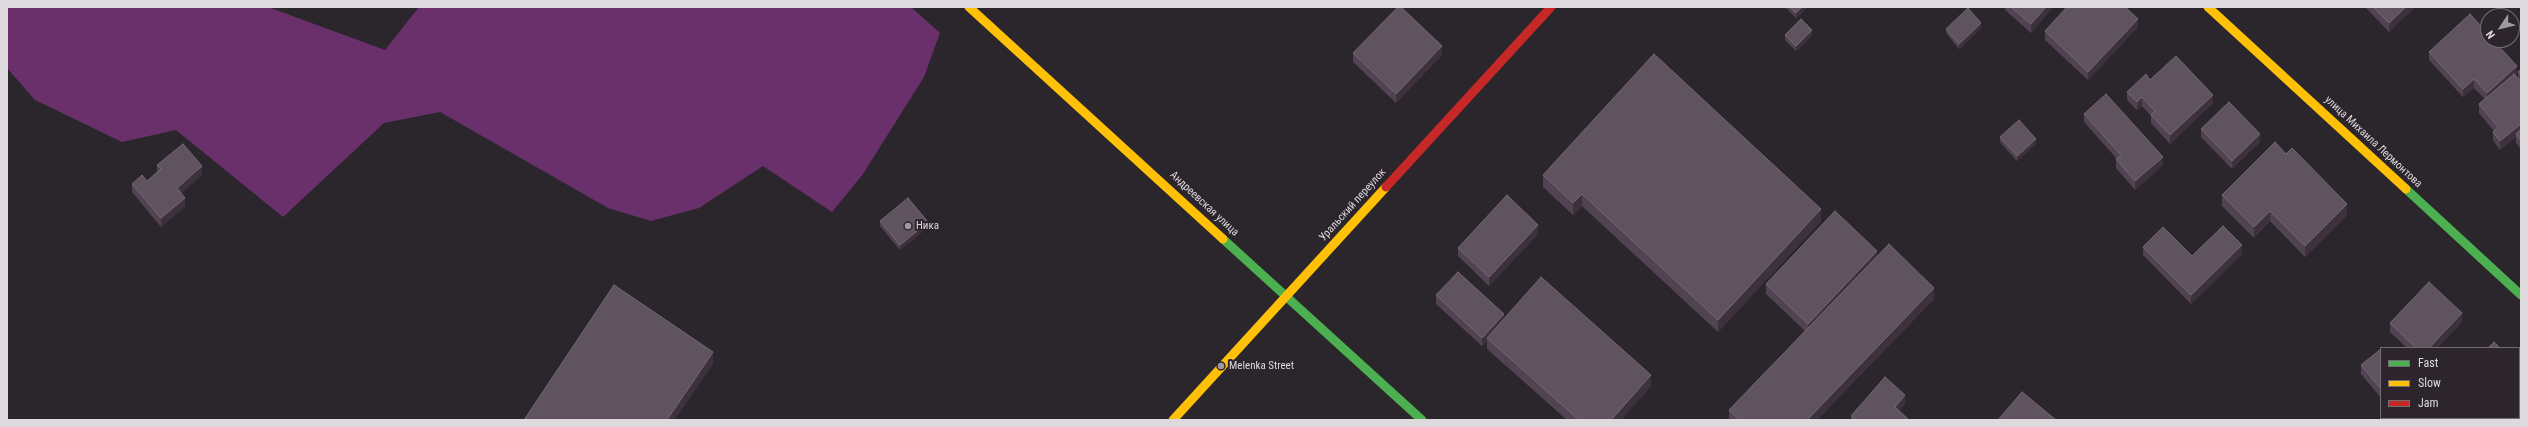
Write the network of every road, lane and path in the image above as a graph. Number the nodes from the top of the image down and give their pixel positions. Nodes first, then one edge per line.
1 (969, 7) edge
2 (1550, 7) edge
3 (2208, 7) edge
4 (2521, 295) edge
5 (1286, 296) junction
6 (1173, 420) edge
7 (1422, 420) edge

1 - 5 street, Андреевская улица
2 - 5 street, Уральский переулок
3 - 4 street, улица Михаила Лермонтова
5 - 6 street, Уральский переулок
5 - 7 street, Андреевская улица

